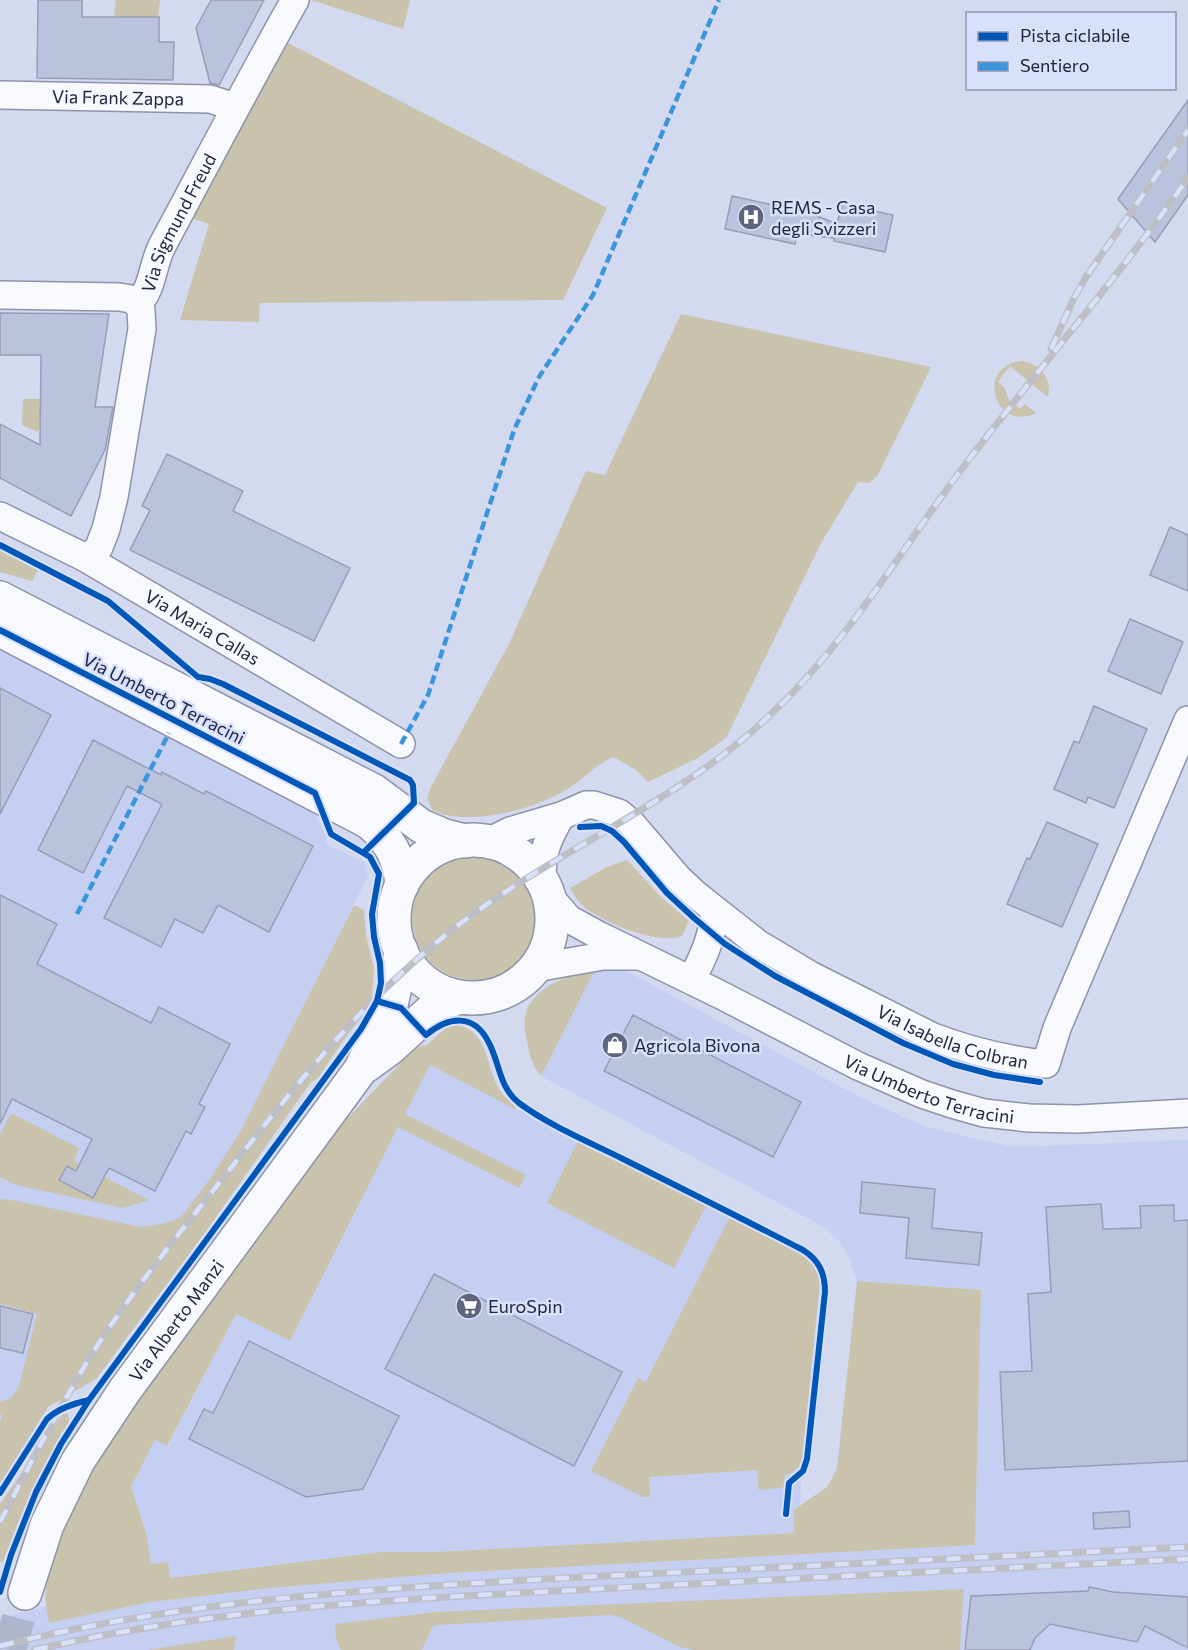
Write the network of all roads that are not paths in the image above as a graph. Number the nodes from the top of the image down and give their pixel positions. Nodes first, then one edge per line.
1 (295, 0) edge
2 (0, 95) edge
3 (235, 107) junction
4 (0, 295) edge
5 (138, 304) junction
6 (0, 516) edge
7 (84, 557) junction
8 (0, 598) edge
9 (0, 630) edge
10 (1188, 720) edge
11 (401, 744) dead end
12 (561, 816) junction
13 (476, 841) junction
14 (402, 885) junction
15 (545, 887) junction
16 (715, 911) junction
17 (401, 950) junction
18 (645, 957) junction
19 (535, 968) junction
20 (691, 980) junction
21 (459, 997) junction
22 (361, 1069) junction
23 (1188, 1113) edge
24 (24, 1593) tunnel mouth

1 - 3 street, Via Sigmund Freud
2 - 3 street, Via Frank Zappa
3 - 5 street, Via Sigmund Freud
4 - 5 street
5 - 7 street, Via Sigmund Freud
6 - 7 street, Via Maria Callas
7 - 11 street, Via Maria Callas
8 - 13 main road, Via Umberto Terracini
9 - 14 main road, Via Umberto Terracini
10 - 16 street, Via Isabella Colbran
12 - 13 street, Via Isabella Colbran
12 - 15 street
12 - 16 street, Via Isabella Colbran
13 - 14 main road
13 - 15 main road
14 - 17 main road
15 - 18 street, Via Umberto Terracini
15 - 19 main road
16 - 20 street
17 - 21 main road
17 - 22 main road, Via Alberto Manzi
18 - 19 street, Via Umberto Terracini
18 - 20 street, Via Umberto Terracini
19 - 21 main road
20 - 23 street, Via Umberto Terracini
21 - 22 main road, Via Alberto Manzi
22 - 24 main road, Via Alberto Manzi

